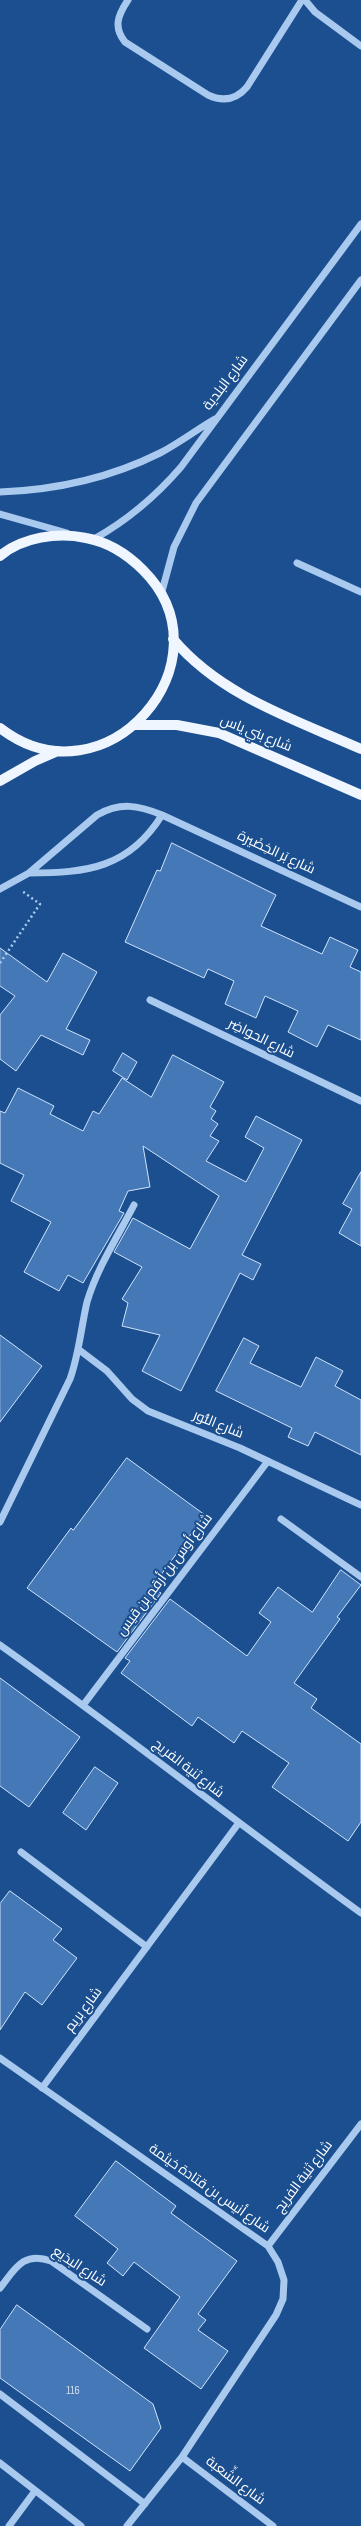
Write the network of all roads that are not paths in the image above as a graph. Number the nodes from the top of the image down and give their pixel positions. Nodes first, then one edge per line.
1 (128, 0) edge
2 (302, 0) edge
3 (305, 0) edge
4 (361, 46) edge
5 (361, 224) edge
6 (361, 280) edge
7 (218, 417) junction
8 (0, 492) edge
9 (0, 514) edge
10 (74, 535) junction
11 (94, 539) junction
12 (0, 556) edge
13 (297, 563) dead end
14 (361, 592) edge
15 (162, 595) junction
16 (173, 639) junction
17 (135, 725) junction
18 (0, 728) edge
19 (361, 749) edge
20 (58, 751) junction
21 (0, 781) edge
22 (361, 795) edge
23 (162, 815) junction
24 (29, 873) junction
25 (0, 889) edge
26 (361, 907) edge
27 (150, 1000) dead end
28 (361, 1101) edge
29 (134, 1205) dead end
30 (78, 1350) junction
31 (268, 1461) junction
32 (361, 1505) edge
33 (281, 1519) dead end
34 (0, 1522) edge
35 (361, 1577) edge
36 (0, 1645) edge
37 (84, 1704) junction
38 (238, 1824) junction
39 (21, 1852) dead end
40 (361, 1913) edge
41 (147, 1947) junction
42 (0, 2058) edge
43 (42, 2088) junction
44 (361, 2124) edge
45 (268, 2246) junction
46 (0, 2288) edge
47 (147, 2329) dead end
48 (0, 2394) edge
49 (182, 2457) junction
50 (0, 2463) edge
51 (35, 2491) junction
52 (145, 2504) junction
53 (9, 2526) edge
54 (81, 2526) edge
55 (127, 2526) edge
56 (273, 2526) edge

1 - 2 street
3 - 4 street
5 - 7 street, شارع البلدية
6 - 15 street
7 - 8 street
7 - 11 street, شارع البلدية
9 - 10 street
10 - 11 main road
10 - 12 main road
11 - 15 main road
13 - 14 street
15 - 16 main road
16 - 17 main road
16 - 19 main road, شارع بني ياس
17 - 20 main road
17 - 22 main road, شارع بني ياس
18 - 20 main road
20 - 21 main road
23 - 24 street
23 - 24 street, شارع بَر الخِضَيرة
23 - 26 street, شارع بَر الخِضَيرة
24 - 25 street
27 - 28 street, شارع الحواضِر
29 - 30 street
30 - 31 street, شارع النُّور
30 - 34 street
31 - 32 street, شارع النُّور
31 - 37 street, شارع أوس بن أرقم بن قيس
33 - 35 street
36 - 37 street, شارع ثنية الفريج
37 - 38 street, شارع ثنية الفريج
38 - 40 street, شارع ثنية الفريج
38 - 41 street, شارع بريم
39 - 41 street
41 - 43 street, شارع بريم
42 - 43 street, شارع أنيس بن قتادة خيثمة
43 - 45 street, شارع أنيس بن قتادة خيثمة
44 - 45 street, شارع ثنية الفريج
45 - 49 street, شارع أنيس بن قتادة خيثمة
46 - 47 street, شارع البدَيع
48 - 52 street
49 - 52 street, شارع أنيس بن قتادة خيثمة
49 - 56 street, شارع الشِّعبة
50 - 51 street
51 - 53 street
51 - 54 street
52 - 55 street, شارع أنيس بن قتادة خيثمة

